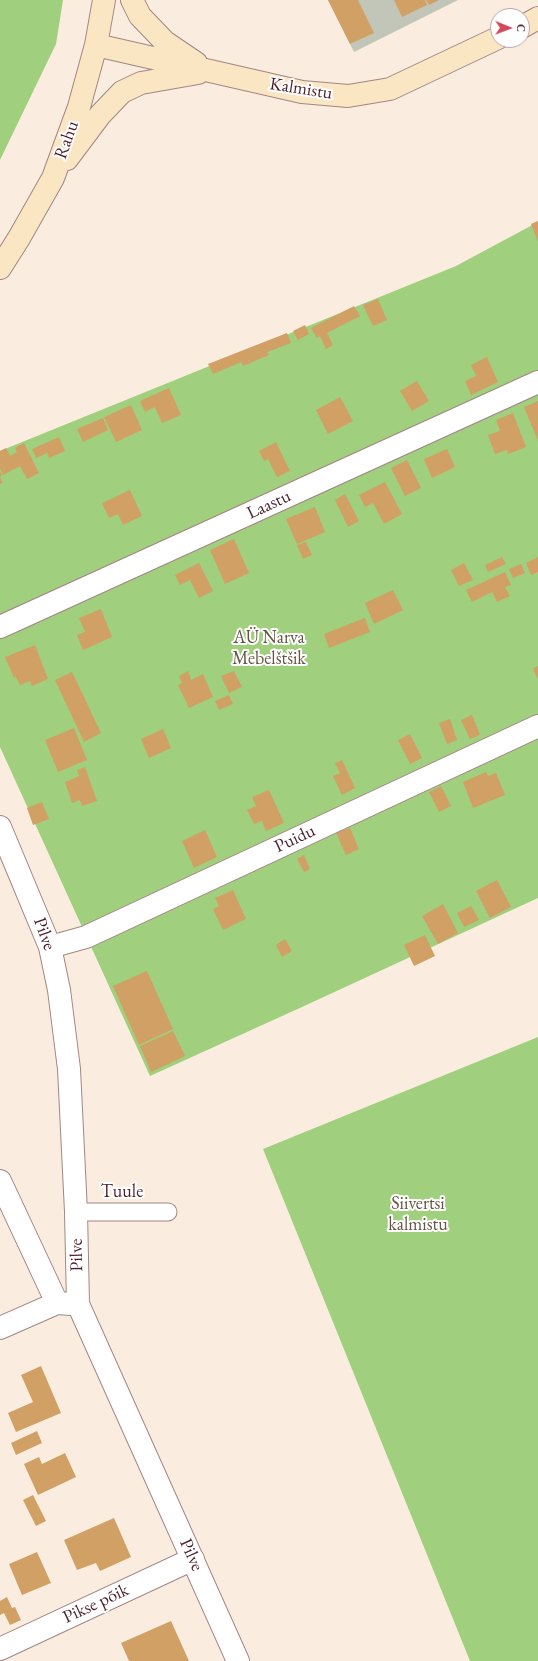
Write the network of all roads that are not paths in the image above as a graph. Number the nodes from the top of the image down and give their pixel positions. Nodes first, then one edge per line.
1 (104, 0) edge
2 (132, 0) edge
3 (490, 42) edge
4 (96, 45) junction
5 (209, 72) junction
6 (54, 178) junction
7 (0, 268) edge
8 (538, 382) edge
9 (0, 627) edge
10 (538, 726) edge
11 (0, 827) edge
12 (50, 947) junction
13 (0, 1182) edge
14 (76, 1212) junction
15 (168, 1212) dead end
16 (67, 1304) junction
17 (0, 1328) edge
18 (192, 1559) junction
19 (0, 1649) edge
20 (238, 1661) edge

1 - 4 main road, Rahu
2 - 5 main road
3 - 5 main road, Kalmistu
4 - 5 main road, Kalmistu
4 - 6 main road, Rahu
5 - 6 main road
6 - 7 main road, Rahu
8 - 9 street, Laastu
10 - 12 street, Puidu
11 - 12 street, Pilve
12 - 14 street, Pilve
13 - 16 street
14 - 15 lane, Tuule
14 - 16 street, Pilve
16 - 17 street
16 - 18 street, Pilve
18 - 19 street, Pikse põik
18 - 20 street, Pilve

